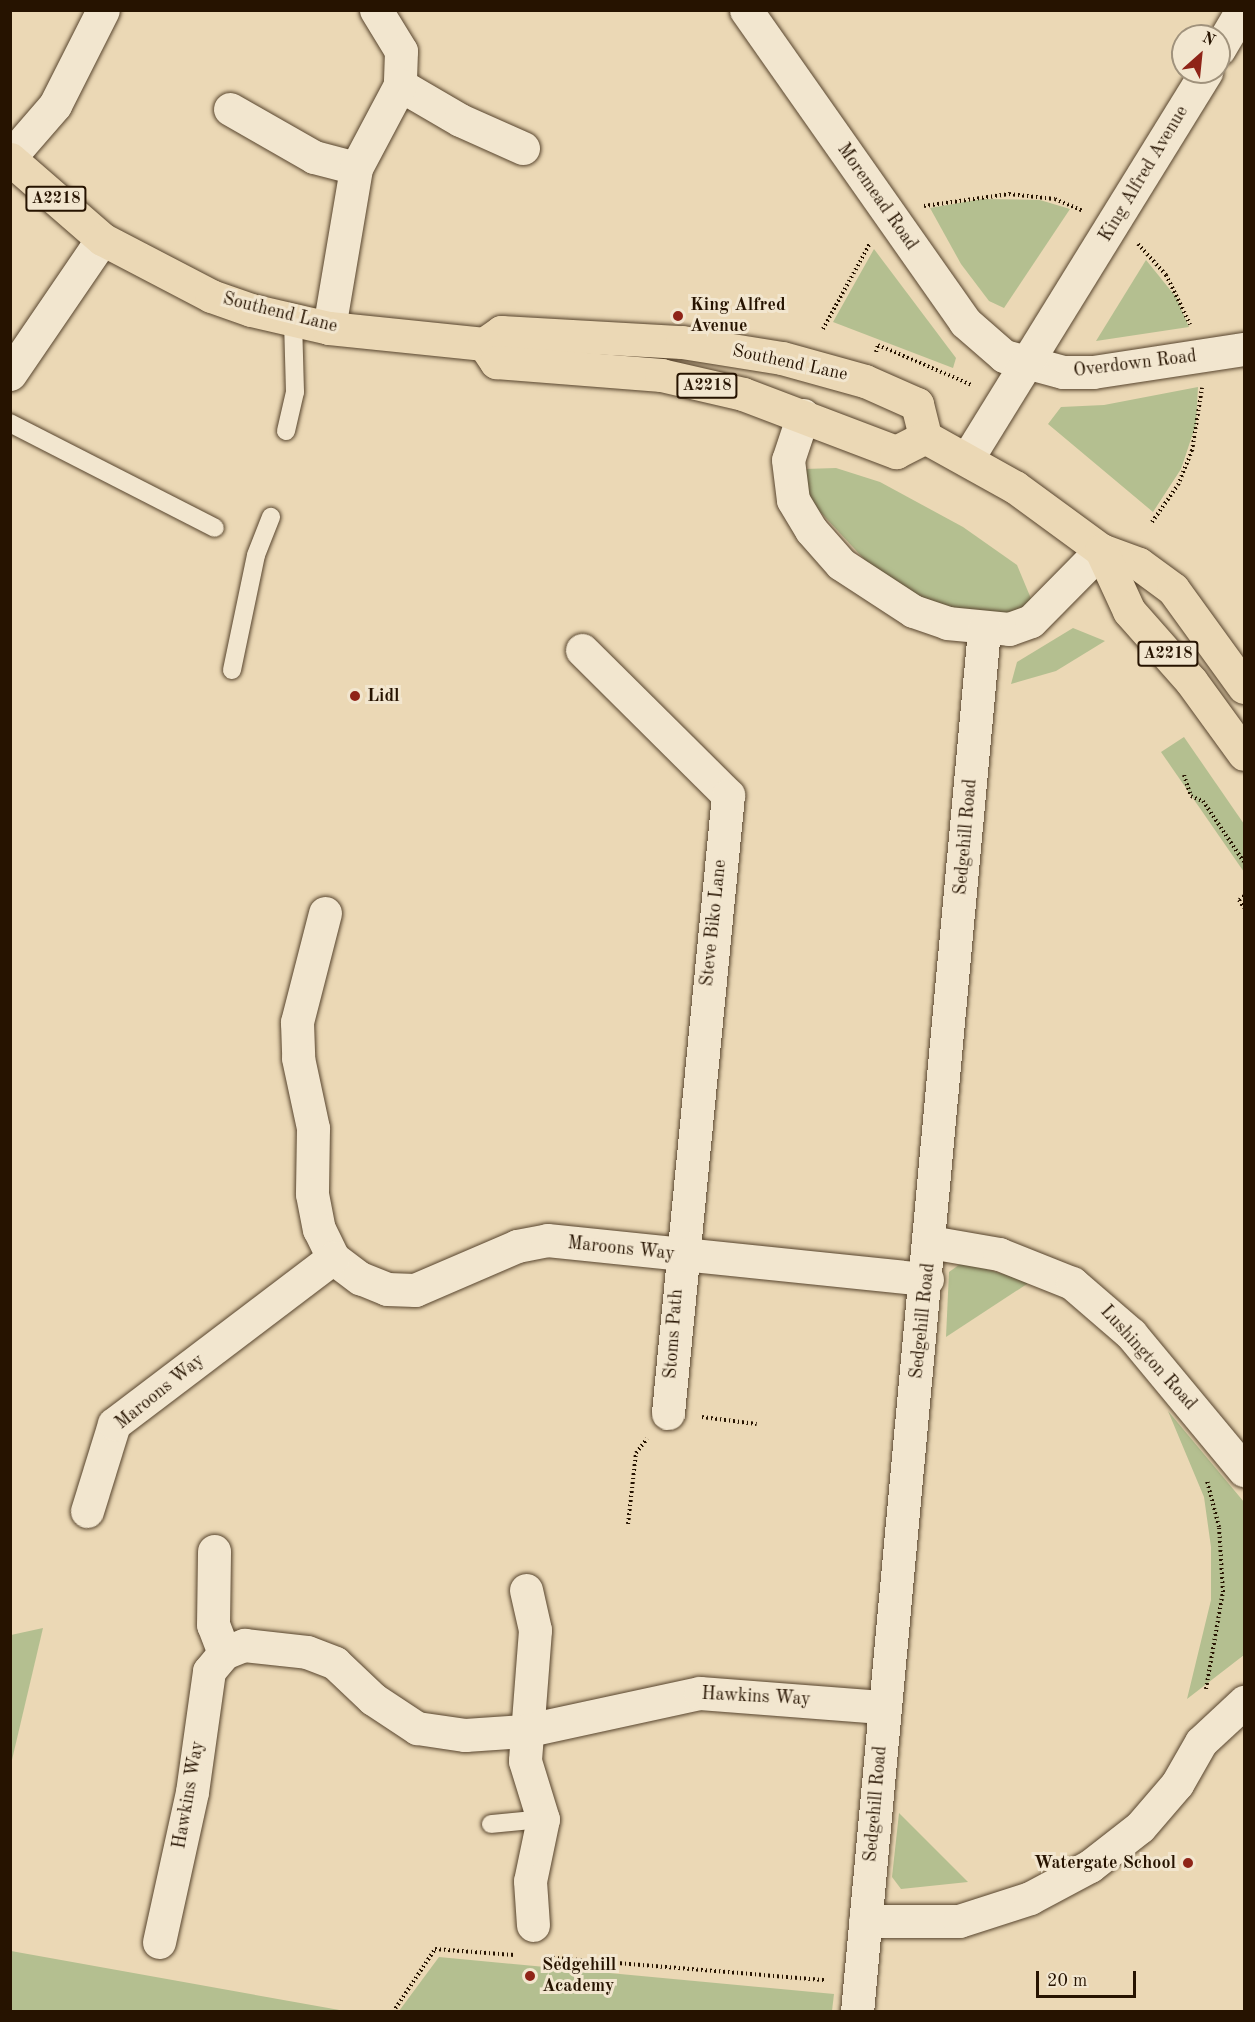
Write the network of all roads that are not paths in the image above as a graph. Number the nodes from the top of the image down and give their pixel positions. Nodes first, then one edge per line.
1 (103, 10) edge
2 (376, 10) edge
3 (746, 10) edge
4 (1242, 10) edge
5 (1231, 29) edge
6 (1199, 84) edge
7 (400, 85) junction
8 (230, 109) dead end
9 (524, 148) dead end
10 (10, 158) edge
11 (356, 168) junction
12 (102, 239) junction
13 (293, 321) junction
14 (329, 328) junction
15 (484, 344) junction
16 (1245, 349) edge
17 (1026, 364) junction
18 (10, 374) edge
19 (803, 415) junction
20 (10, 423) edge
21 (286, 431) dead end
22 (925, 437) junction
23 (967, 459) junction
24 (271, 518) dead end
25 (215, 528) dead end
26 (1101, 550) junction
27 (984, 629) junction
28 (582, 650) dead end
29 (232, 670) dead end
30 (1245, 687) edge
31 (1245, 754) edge
32 (325, 913) dead end
33 (930, 1242) junction
34 (679, 1255) junction
35 (333, 1258) junction
36 (927, 1279) junction
37 (668, 1413) road end
38 (1245, 1470) edge
39 (87, 1511) dead end
40 (214, 1551) dead end
41 (526, 1590) dead end
42 (224, 1653) junction
43 (1245, 1702) edge
44 (884, 1707) junction
45 (524, 1731) junction
46 (543, 1819) junction
47 (491, 1824) dead end
48 (865, 1921) junction
49 (533, 1925) dead end
50 (159, 1942) dead end
51 (859, 1997) edge

1 - 10 street
2 - 7 street
3 - 17 street, Moremead Road
4 - 5 street
6 - 17 street, King Alfred Avenue
7 - 9 street
7 - 11 street
8 - 11 street
10 - 12 main road, Southend Lane / A2218
11 - 14 street
12 - 13 main road, Southend Lane / A2218
12 - 18 street
13 - 14 main road, Southend Lane / A2218
13 - 21 lane
14 - 15 main road, Southend Lane / A2218
15 - 19 main road, A2218
15 - 22 main road, Southend Lane / A2218
16 - 17 street, Overdown Road
17 - 23 street, King Alfred Avenue
19 - 22 main road, A2218
19 - 27 street
20 - 25 lane
22 - 23 main road, A2218
23 - 26 main road, A2218
24 - 29 lane
26 - 27 street
26 - 30 main road, A2218
26 - 31 main road, A2218
27 - 33 street, Sedgehill Road
28 - 34 street, Steve Biko Lane
32 - 35 street
33 - 36 street, Sedgehill Road
33 - 38 street, Lushington Road
34 - 35 street, Maroons Way
34 - 36 street, Maroons Way
34 - 37 street, Stoms Path
35 - 39 street, Maroons Way
36 - 44 street, Sedgehill Road
40 - 42 street
41 - 45 street
42 - 45 street, Hawkins Way
42 - 50 street, Hawkins Way
43 - 48 street
44 - 45 street, Hawkins Way
44 - 48 street, Sedgehill Road
45 - 46 street
46 - 47 lane
46 - 49 street
48 - 51 street, Sedgehill Road

